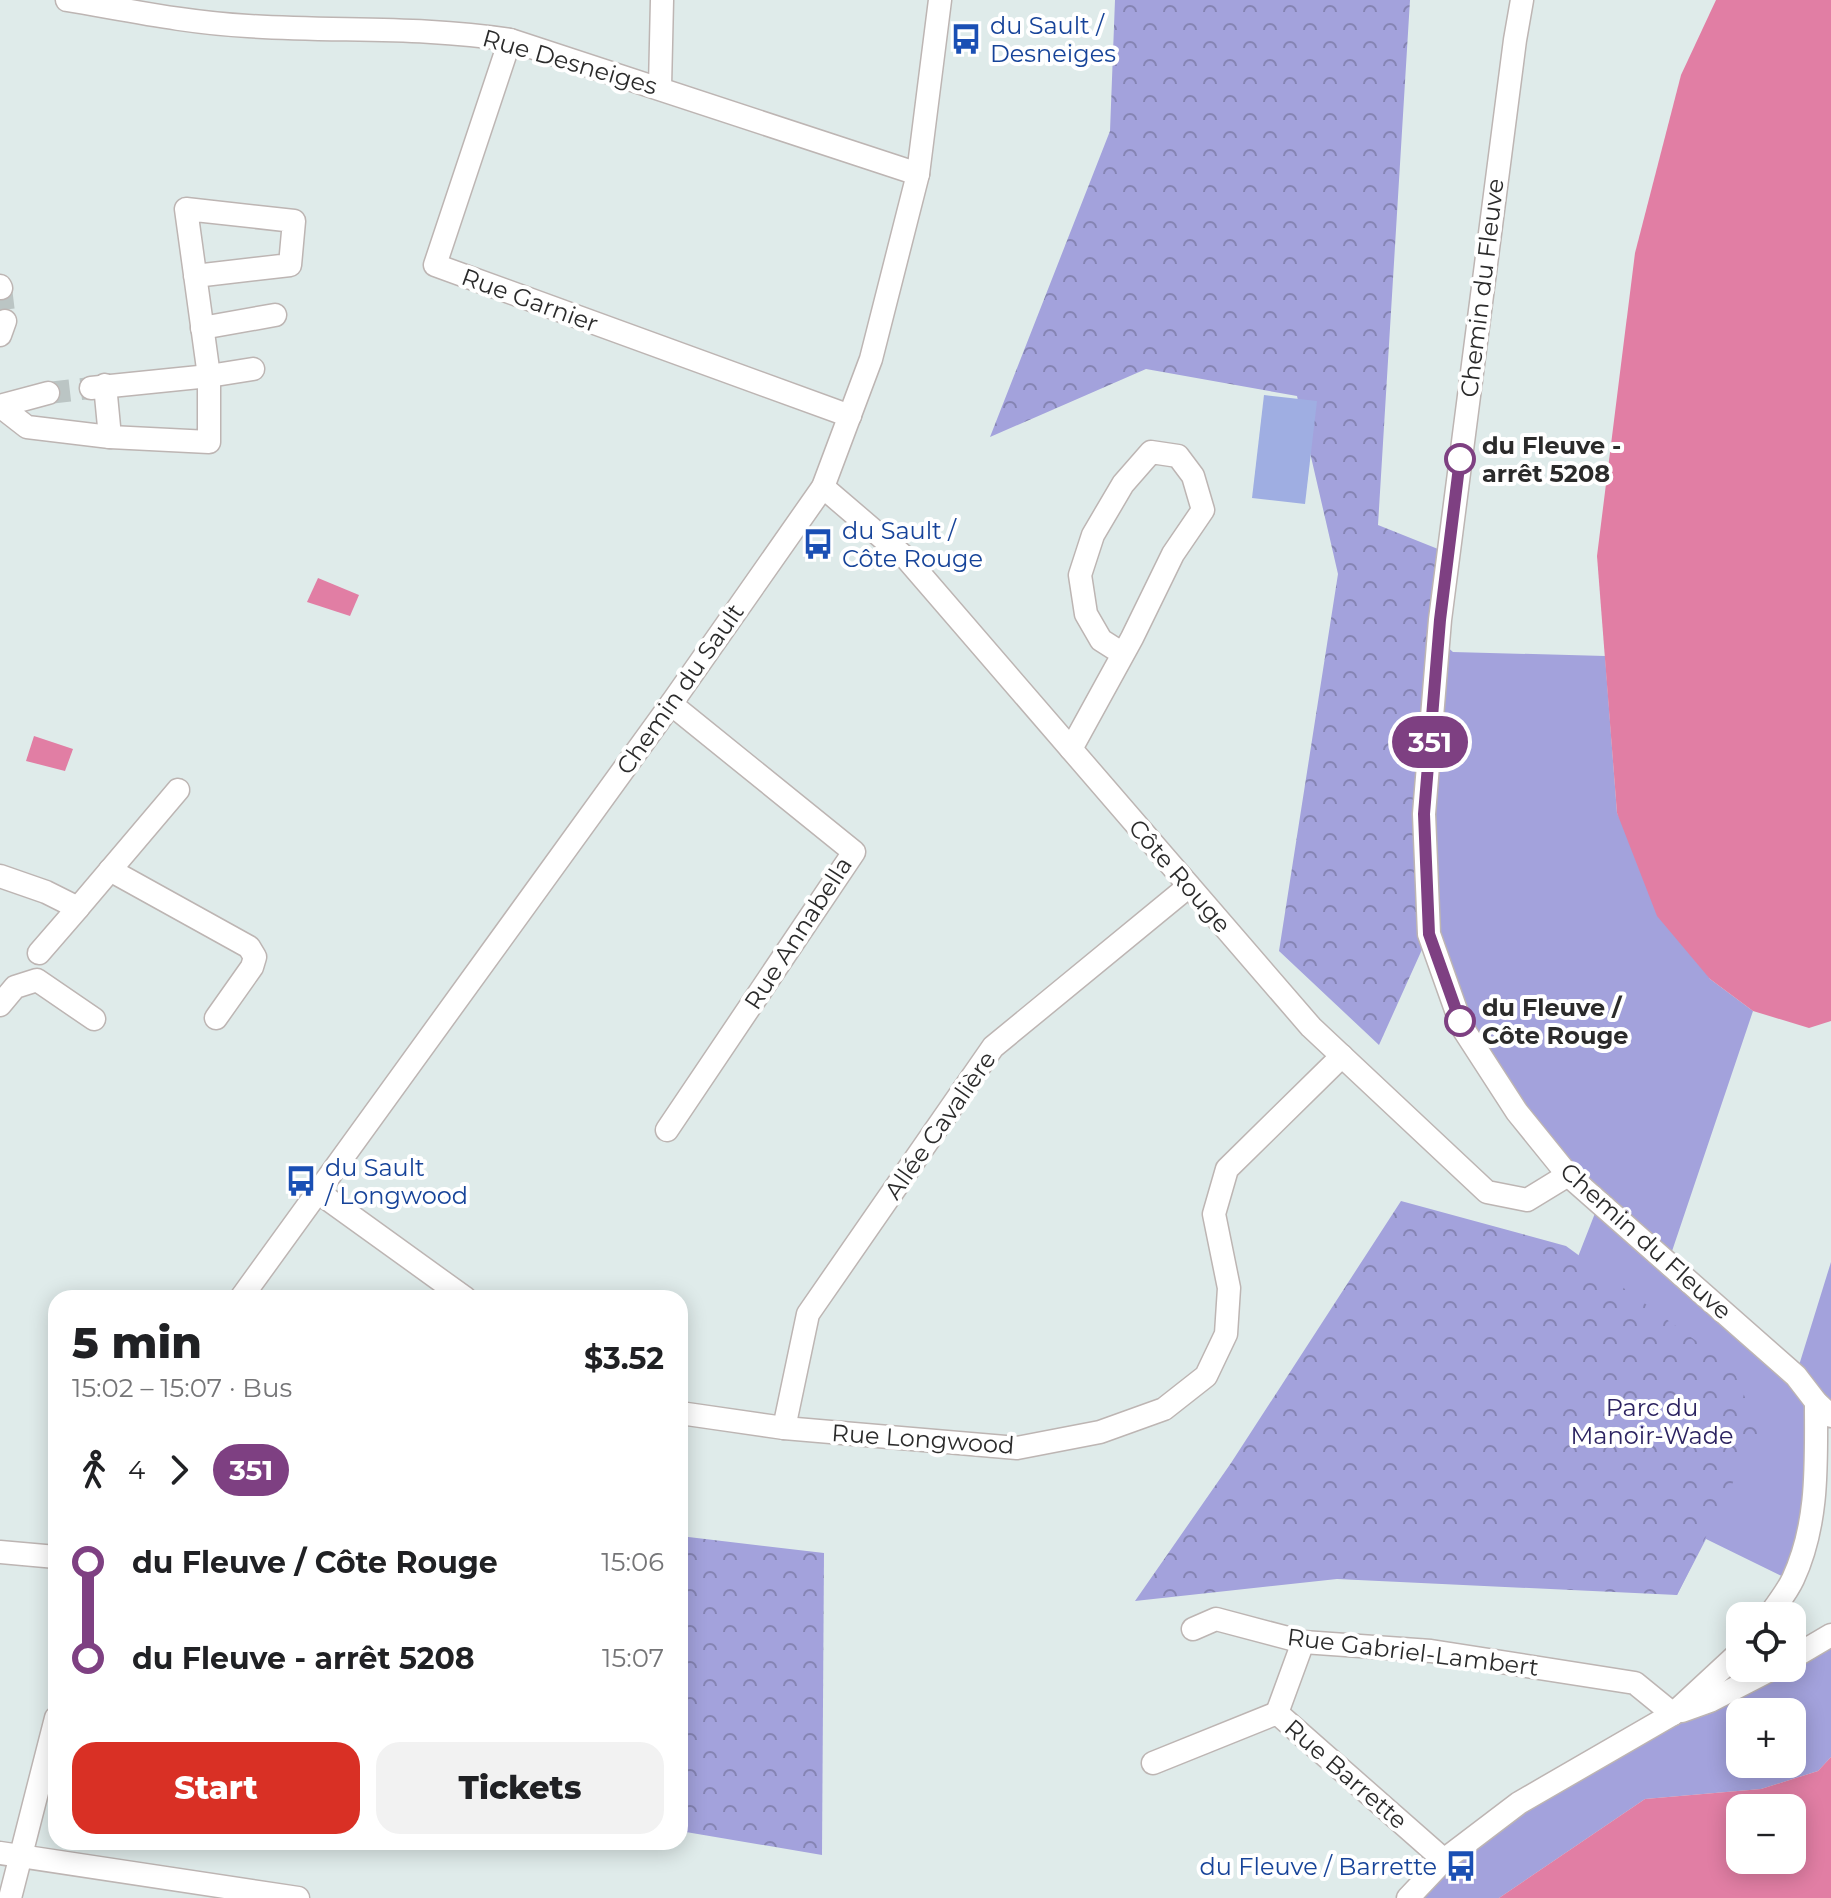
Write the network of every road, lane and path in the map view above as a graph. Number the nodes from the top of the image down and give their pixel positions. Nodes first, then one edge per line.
1 (67, 0) edge
2 (662, 0) edge
3 (940, 0) edge
4 (1522, 0) edge
5 (510, 40) junction
6 (660, 87) junction
7 (918, 174) junction
8 (195, 276) junction
9 (275, 315) dead end
10 (202, 328) junction
11 (253, 369) dead end
12 (209, 376) junction
13 (48, 393) tunnel mouth
14 (0, 406) edge
15 (850, 416) junction
16 (110, 437) junction
17 (823, 487) junction
18 (1123, 654) junction
19 (671, 704) junction
20 (1071, 749) junction
21 (178, 790) dead end
22 (110, 870) junction
23 (0, 876) edge
24 (1189, 886) junction
25 (78, 908) junction
26 (39, 953) dead end
27 (0, 1005) edge
28 (216, 1018) dead end
29 (94, 1019) dead end
30 (1342, 1056) junction
31 (667, 1130) dead end
32 (1568, 1175) junction
33 (318, 1192) junction
34 (247, 1290) edge
35 (454, 1290) edge
36 (1823, 1409) edge
37 (688, 1414) edge
38 (784, 1428) junction
39 (0, 1552) edge
40 (48, 1556) edge
41 (1778, 1602) edge
42 (1193, 1629) dead end
43 (1831, 1635) edge
44 (1303, 1642) junction
45 (1806, 1650) edge
46 (1726, 1665) edge
47 (1747, 1682) edge
48 (1277, 1713) junction
49 (1673, 1714) junction
50 (48, 1742) edge
51 (1153, 1763) dead end
52 (11, 1854) edge
53 (1444, 1860) junction
54 (10, 1898) edge
55 (298, 1898) edge
56 (1408, 1898) edge

1 - 5 street, Rue Desneiges
2 - 6 street
3 - 7 street, Chemin du Sault
4 - 32 street, Chemin du Fleuve
5 - 6 street, Rue Desneiges
5 - 15 street, Rue Garnier
6 - 7 street, Rue Desneiges
7 - 15 street, Chemin du Sault
8 - 8 street
8 - 10 street
9 - 10 street
10 - 12 street
11 - 12 street
12 - 16 street
12 - 16 street
13 - 14 street
14 - 16 street
15 - 17 street, Chemin du Sault
17 - 19 street, Chemin du Sault
17 - 20 street, Côte Rouge
18 - 18 street
18 - 20 street
19 - 31 street, Rue Annabella
19 - 33 street, Chemin du Sault
20 - 24 street, Côte Rouge
21 - 22 street
22 - 25 street
22 - 28 street
23 - 25 street
24 - 30 street, Côte Rouge
24 - 38 street, Allée Cavalière
25 - 26 street
27 - 29 street
30 - 32 street, Côte Rouge
30 - 38 street, Rue Longwood
32 - 36 street, Chemin du Fleuve
33 - 34 street, Chemin du Sault
33 - 35 street
36 - 41 street, Chemin du Fleuve
37 - 38 street, Rue Longwood
39 - 40 street
42 - 44 street, Rue Gabriel-Lambert
43 - 45 street
44 - 48 street
44 - 49 street, Rue Gabriel-Lambert
46 - 49 street
47 - 49 street
48 - 51 street, Rue Barrette
48 - 53 street, Rue Barrette
49 - 53 street
50 - 52 street
52 - 54 street
52 - 55 street
53 - 56 street

